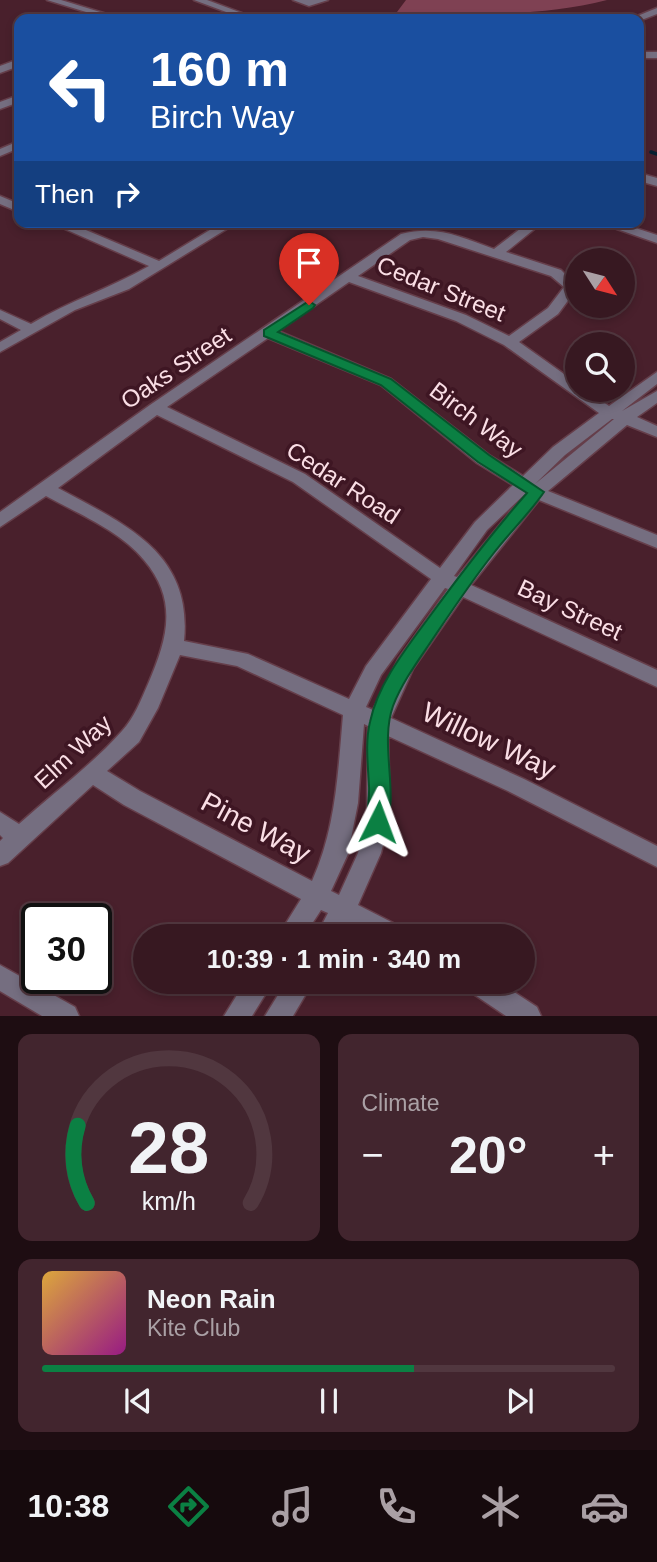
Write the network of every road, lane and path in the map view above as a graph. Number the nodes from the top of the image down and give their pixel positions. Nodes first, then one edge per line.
1 (51, 0) edge
2 (198, 0) edge
3 (297, 0) edge
4 (324, 0) edge
5 (100, 14) edge
6 (239, 14) edge
7 (69, 228) edge
8 (222, 228) edge
9 (530, 228) edge
10 (622, 228) edge
11 (657, 239) edge
12 (497, 254) junction
13 (160, 266) junction
14 (349, 277) junction
15 (0, 314) edge
16 (31, 329) junction
17 (269, 333) junction
18 (509, 342) junction
19 (0, 348) edge
20 (657, 377) edge
21 (657, 396) edge
22 (156, 408) junction
23 (616, 415) junction
24 (657, 432) edge
25 (45, 488) junction
26 (529, 488) junction
27 (0, 521) edge
28 (657, 542) edge
29 (452, 583) junction
30 (174, 646) junction
31 (657, 679) edge
32 (354, 711) junction
33 (379, 723) junction
34 (91, 772) junction
35 (0, 822) edge
36 (20, 838) junction
37 (0, 856) edge
38 (657, 857) edge
39 (317, 896) junction
40 (343, 910) junction
41 (298, 924) edge
42 (335, 924) edge
43 (370, 924) edge
44 (0, 976) edge
45 (252, 994) edge
46 (292, 994) edge
47 (496, 994) edge
48 (66, 1016) edge
49 (237, 1016) edge
50 (278, 1016) edge
51 (528, 1016) edge

1 - 5 street
2 - 6 street
3 - 4 street
7 - 13 street
8 - 13 street
9 - 12 street
10 - 11 street
12 - 14 street, Oaks Street
12 - 18 street, Oaks Street
13 - 16 street
14 - 17 street, Oaks Street
14 - 18 street, Cedar Street
15 - 16 street
16 - 19 street
17 - 22 street, Oaks Street
17 - 26 street, Birch Way
18 - 23 street, Cedar Street
20 - 23 street
21 - 23 street
22 - 25 street, Oaks Street
22 - 29 street, Cedar Road
23 - 24 street, Cedar Street
23 - 26 street
25 - 27 street, Oaks Street
25 - 30 street, Elm Way
26 - 28 street, Birch Way
26 - 29 street
29 - 31 street, Bay Street
29 - 32 street
29 - 33 street
30 - 32 street, Willow Way
30 - 34 street, Elm Way
32 - 33 street, Willow Way
32 - 39 street
33 - 38 street, Willow Way
33 - 40 street
34 - 36 street, Elm Way
34 - 39 street, Pine Way
35 - 36 street
36 - 37 street, Elm Way
39 - 40 street, Pine Way
39 - 41 street
40 - 42 street
40 - 43 street, Pine Way
44 - 48 street
45 - 49 street
46 - 50 street
47 - 51 street

